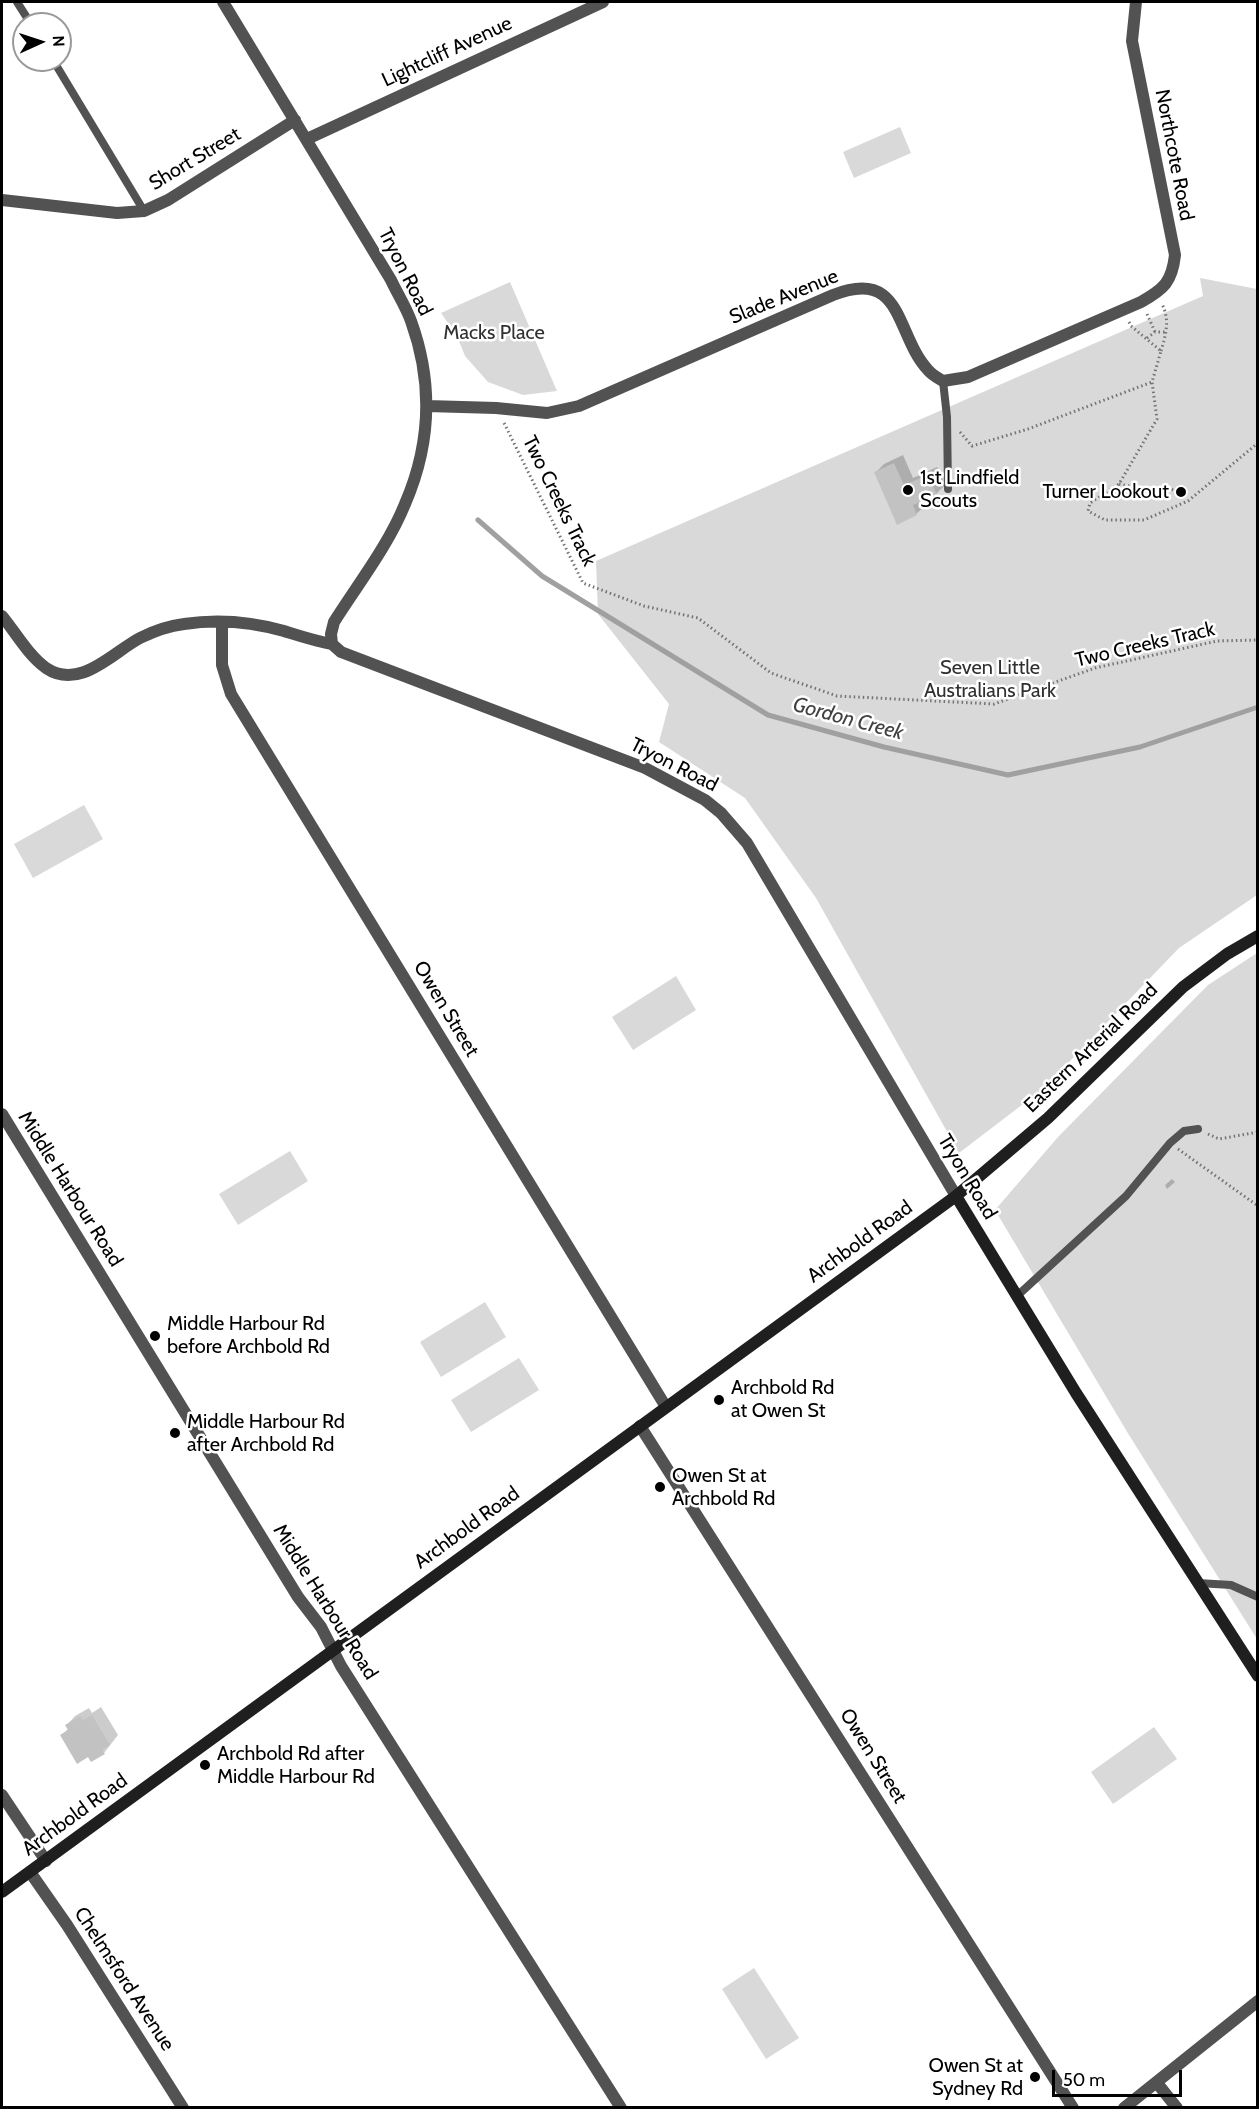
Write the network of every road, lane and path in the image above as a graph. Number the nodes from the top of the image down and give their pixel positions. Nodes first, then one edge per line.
1 (223, 2) edge
2 (603, 2) edge
3 (1136, 2) edge
4 (60, 72) edge
5 (295, 120) junction
6 (307, 138) junction
7 (2, 200) edge
8 (144, 211) junction
9 (1157, 293) junction
10 (1122, 310) junction
11 (1166, 332) junction
12 (1147, 338) junction
13 (1161, 351) junction
14 (943, 381) junction
15 (1152, 382) junction
16 (427, 406) junction
17 (496, 408) junction
18 (947, 417) junction
19 (1257, 443) edge
20 (1119, 484) junction
21 (948, 489) dead end
22 (1181, 492) dead end
23 (2, 616) edge
24 (222, 622) junction
25 (1257, 640) edge
26 (332, 644) junction
27 (1257, 936) edge
28 (2, 1114) edge
29 (1198, 1129) joint
30 (1257, 1132) edge
31 (1170, 1143) junction
32 (956, 1196) junction
33 (1257, 1206) edge
34 (1017, 1296) junction
35 (666, 1407) junction
36 (640, 1426) junction
37 (1198, 1583) junction
38 (1257, 1597) edge
39 (333, 1649) junction
40 (1257, 1676) edge
41 (2, 1795) edge
42 (46, 1861) junction
43 (30, 1872) junction
44 (2, 1892) edge
45 (1257, 2001) edge
46 (1158, 2083) junction
47 (183, 2108) edge
48 (621, 2108) edge
49 (1073, 2108) edge
50 (1124, 2108) edge
51 (1177, 2108) edge

1 - 5 street, Tryon Road
2 - 6 street, Lightcliff Avenue
3 - 9 street, Northcote Road
4 - 8 lane
5 - 6 street, Tryon Road
5 - 8 street, Short Street
6 - 16 street, Tryon Road
7 - 8 street, Short Street
9 - 10 street, Northcote Road
9 - 11 path
10 - 12 path
10 - 14 street
11 - 12 path
11 - 13 path
12 - 13 path
13 - 15 path
14 - 17 street, Slade Avenue
14 - 18 lane
15 - 18 path
15 - 20 path
16 - 17 street, Slade Avenue
16 - 26 street, Tryon Road
17 - 25 path, Two Creeks Track
18 - 21 lane
19 - 20 path
20 - 22 path
23 - 24 street
24 - 26 street
24 - 35 street, Owen Street
26 - 32 street, Tryon Road
27 - 32 main road, Eastern Arterial Road
28 - 39 street, Middle Harbour Road
29 - 30 path
29 - 31 lane
31 - 33 path
31 - 34 lane
32 - 34 main road, Tryon Road
32 - 35 main road, Archbold Road
34 - 37 main road, Tryon Road
35 - 36 main road, Archbold Road
36 - 39 main road, Archbold Road
36 - 49 street, Owen Street
37 - 38 lane
37 - 40 main road, Tryon Road
39 - 42 main road, Archbold Road
39 - 48 street, Middle Harbour Road
41 - 42 street
42 - 43 main road, Archbold Road
43 - 44 main road, Archbold Road
43 - 47 street, Chelmsford Avenue
45 - 46 street
46 - 50 street
46 - 51 street

